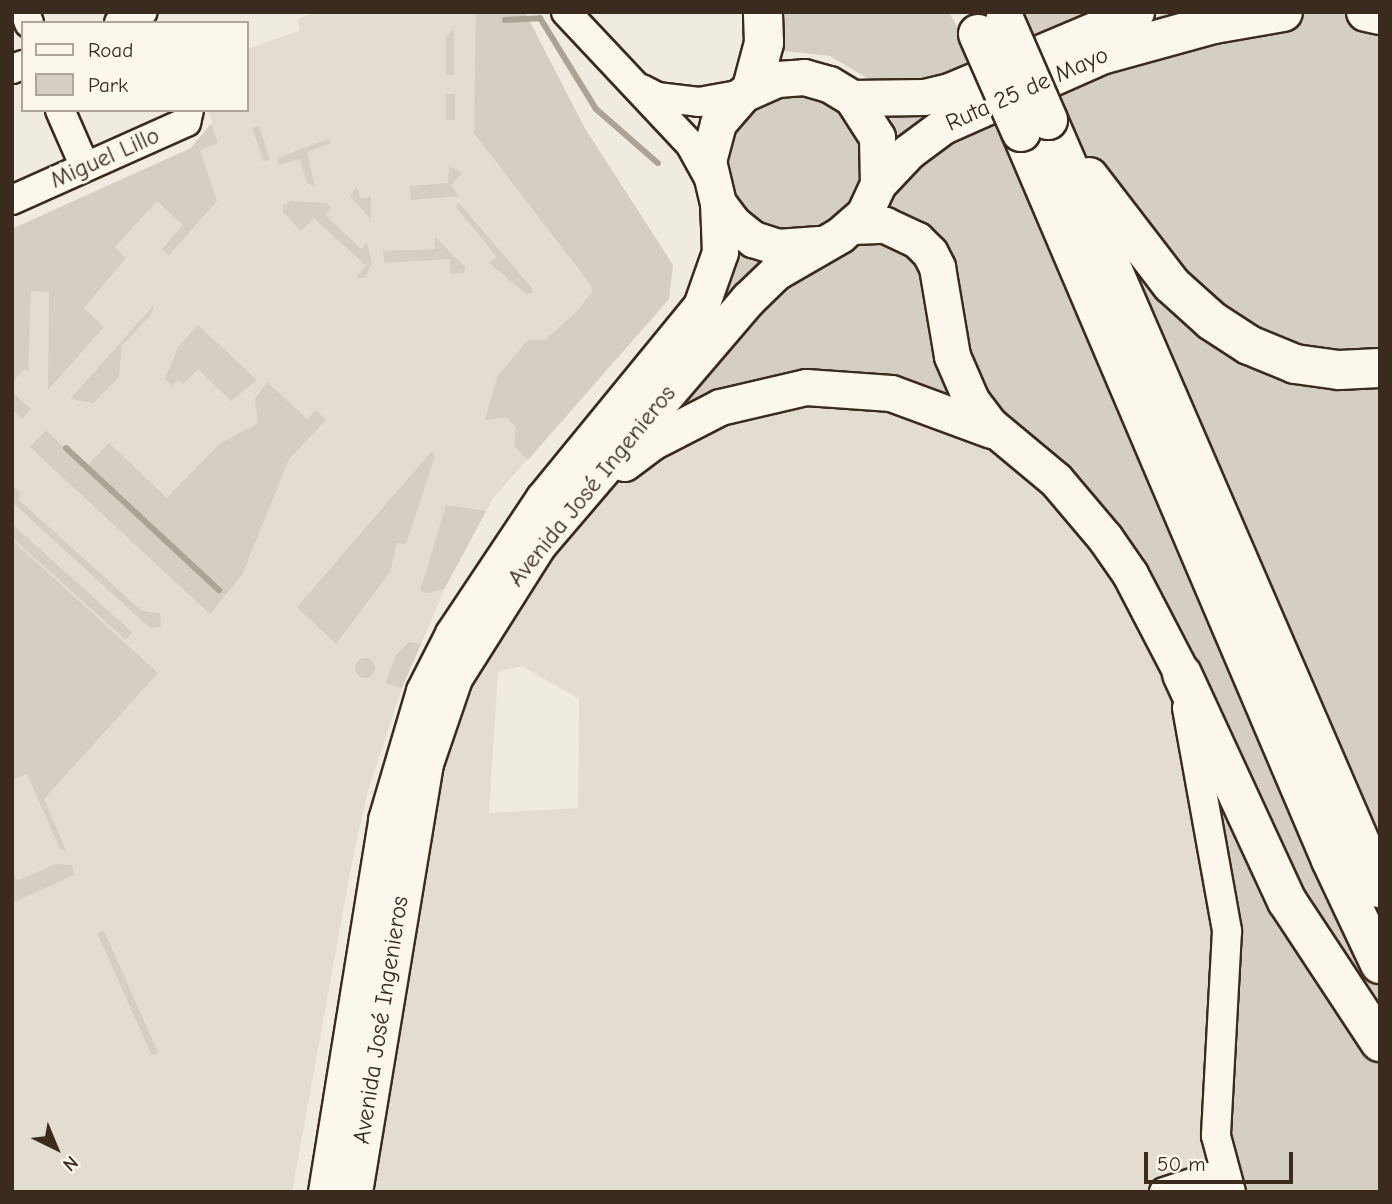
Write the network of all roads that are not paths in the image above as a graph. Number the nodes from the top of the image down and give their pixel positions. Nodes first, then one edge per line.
1 (146, 12) edge
2 (566, 12) edge
3 (763, 12) edge
4 (1136, 12) edge
5 (1200, 12) edge
6 (1283, 12) edge
7 (1366, 12) edge
8 (1380, 15) edge
9 (988, 20) edge
10 (124, 21) edge
11 (1105, 54) junction
12 (640, 87) junction
13 (747, 91) junction
14 (852, 98) junction
15 (61, 112) edge
16 (188, 112) edge
17 (1034, 126) junction
18 (85, 167) junction
19 (878, 184) junction
20 (714, 191) junction
21 (13, 198) edge
22 (840, 234) junction
23 (1380, 368) edge
24 (1007, 439) junction
25 (538, 545) junction
26 (1182, 674) junction
27 (1380, 888) edge
28 (1380, 964) edge
29 (1380, 1042) edge
30 (1227, 1182) edge
31 (326, 1192) edge
32 (354, 1192) edge
33 (1164, 1192) edge

1 - 10 street
2 - 12 street
3 - 13 highway
4 - 14 main road, Ruta 25 de Mayo
5 - 11 main road, Ruta 25 de Mayo
6 - 11 highway
7 - 8 highway
9 - 17 highway, bridge
11 - 19 main road, Ruta 25 de Mayo
12 - 13 street
12 - 20 street
13 - 14 main road, Ruta 25 de Mayo
13 - 20 main road, Avenida José Ingenieros
14 - 19 main road, Ruta 25 de Mayo
15 - 18 street
16 - 18 street, Miguel Lillo
17 - 23 highway
17 - 27 highway
17 - 28 highway
18 - 21 street, Miguel Lillo
19 - 22 main road, Avenida José Ingenieros
20 - 22 main road
20 - 31 main road, Avenida José Ingenieros
22 - 24 main road
22 - 25 main road, Avenida José Ingenieros
24 - 25 main road
24 - 26 main road
25 - 32 main road, Avenida José Ingenieros
26 - 29 highway
26 - 30 street
30 - 33 street

